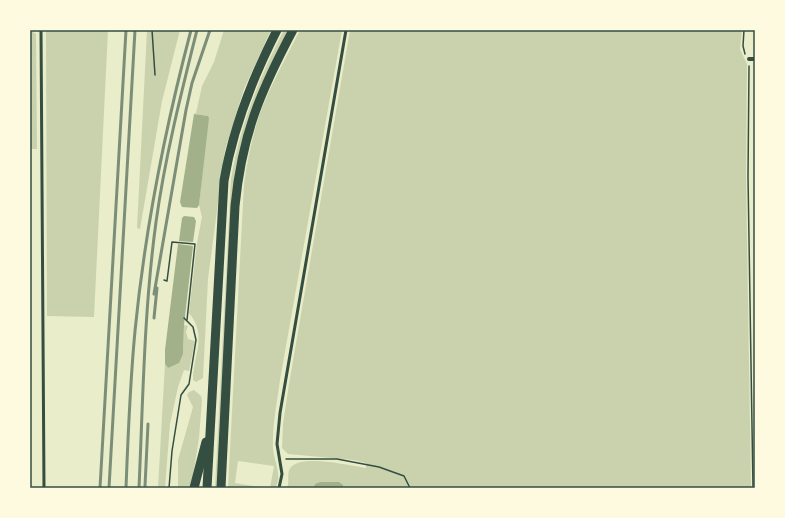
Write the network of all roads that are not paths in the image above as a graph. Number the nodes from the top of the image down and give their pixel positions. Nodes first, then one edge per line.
1 (41, 30) edge
2 (277, 30) edge
3 (293, 30) edge
4 (346, 30) edge
5 (749, 59) road end
6 (755, 59) edge
7 (211, 426) junction
8 (44, 488) edge
9 (194, 488) edge
10 (207, 488) edge
11 (221, 488) edge
12 (279, 488) edge

1 - 8 lane
2 - 7 main road
3 - 11 main road
4 - 12 lane
5 - 6 street
7 - 9 main road
7 - 10 main road

